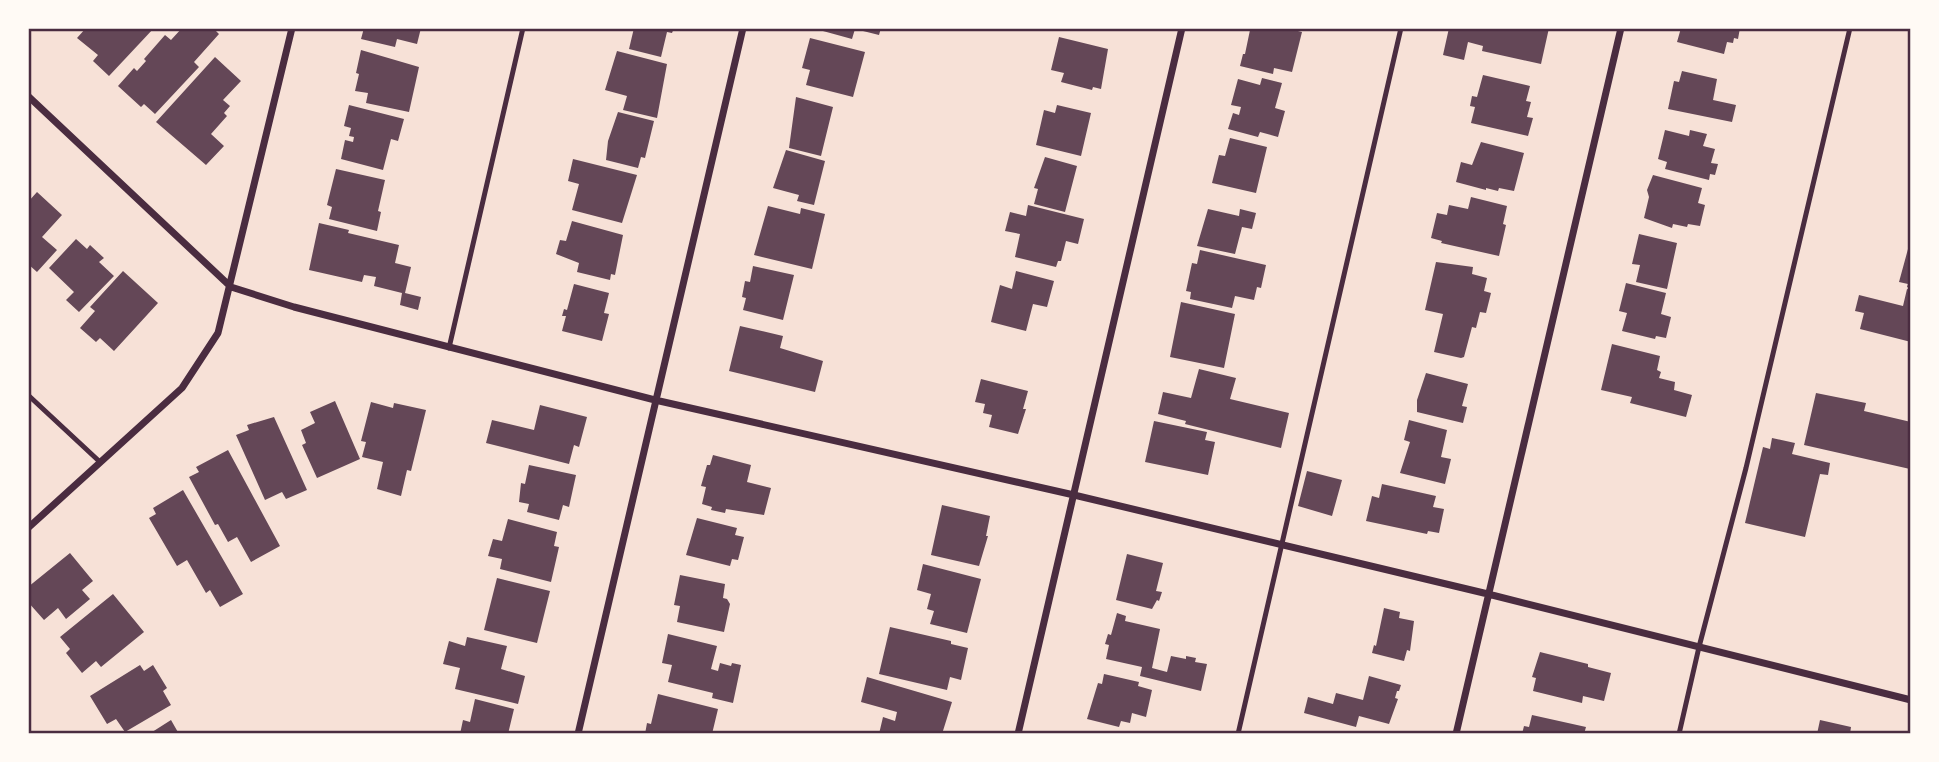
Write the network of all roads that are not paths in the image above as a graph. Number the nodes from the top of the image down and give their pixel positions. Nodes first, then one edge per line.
1 (292, 28) edge
2 (523, 28) edge
3 (743, 28) edge
4 (1182, 28) edge
5 (1401, 28) edge
6 (1620, 28) edge
7 (1850, 28) edge
8 (28, 96) edge
9 (230, 287) junction
10 (449, 348) junction
11 (28, 394) edge
12 (655, 400) junction
13 (100, 462) junction
14 (1074, 495) junction
15 (28, 528) edge
16 (1283, 545) junction
17 (1488, 594) junction
18 (1699, 647) junction
19 (1911, 700) edge
20 (578, 734) edge
21 (1018, 734) edge
22 (1238, 734) edge
23 (1456, 734) edge
24 (1679, 734) edge

1 - 9 street
2 - 10 lane
3 - 12 street
4 - 14 street
5 - 16 lane
6 - 17 street
7 - 18 lane
8 - 9 street
9 - 10 street
9 - 13 street
10 - 12 street
11 - 13 lane
12 - 14 street
12 - 20 street
13 - 15 street
14 - 16 street
14 - 21 street
16 - 17 street
16 - 22 lane
17 - 18 street
17 - 23 street
18 - 19 street
18 - 24 lane

